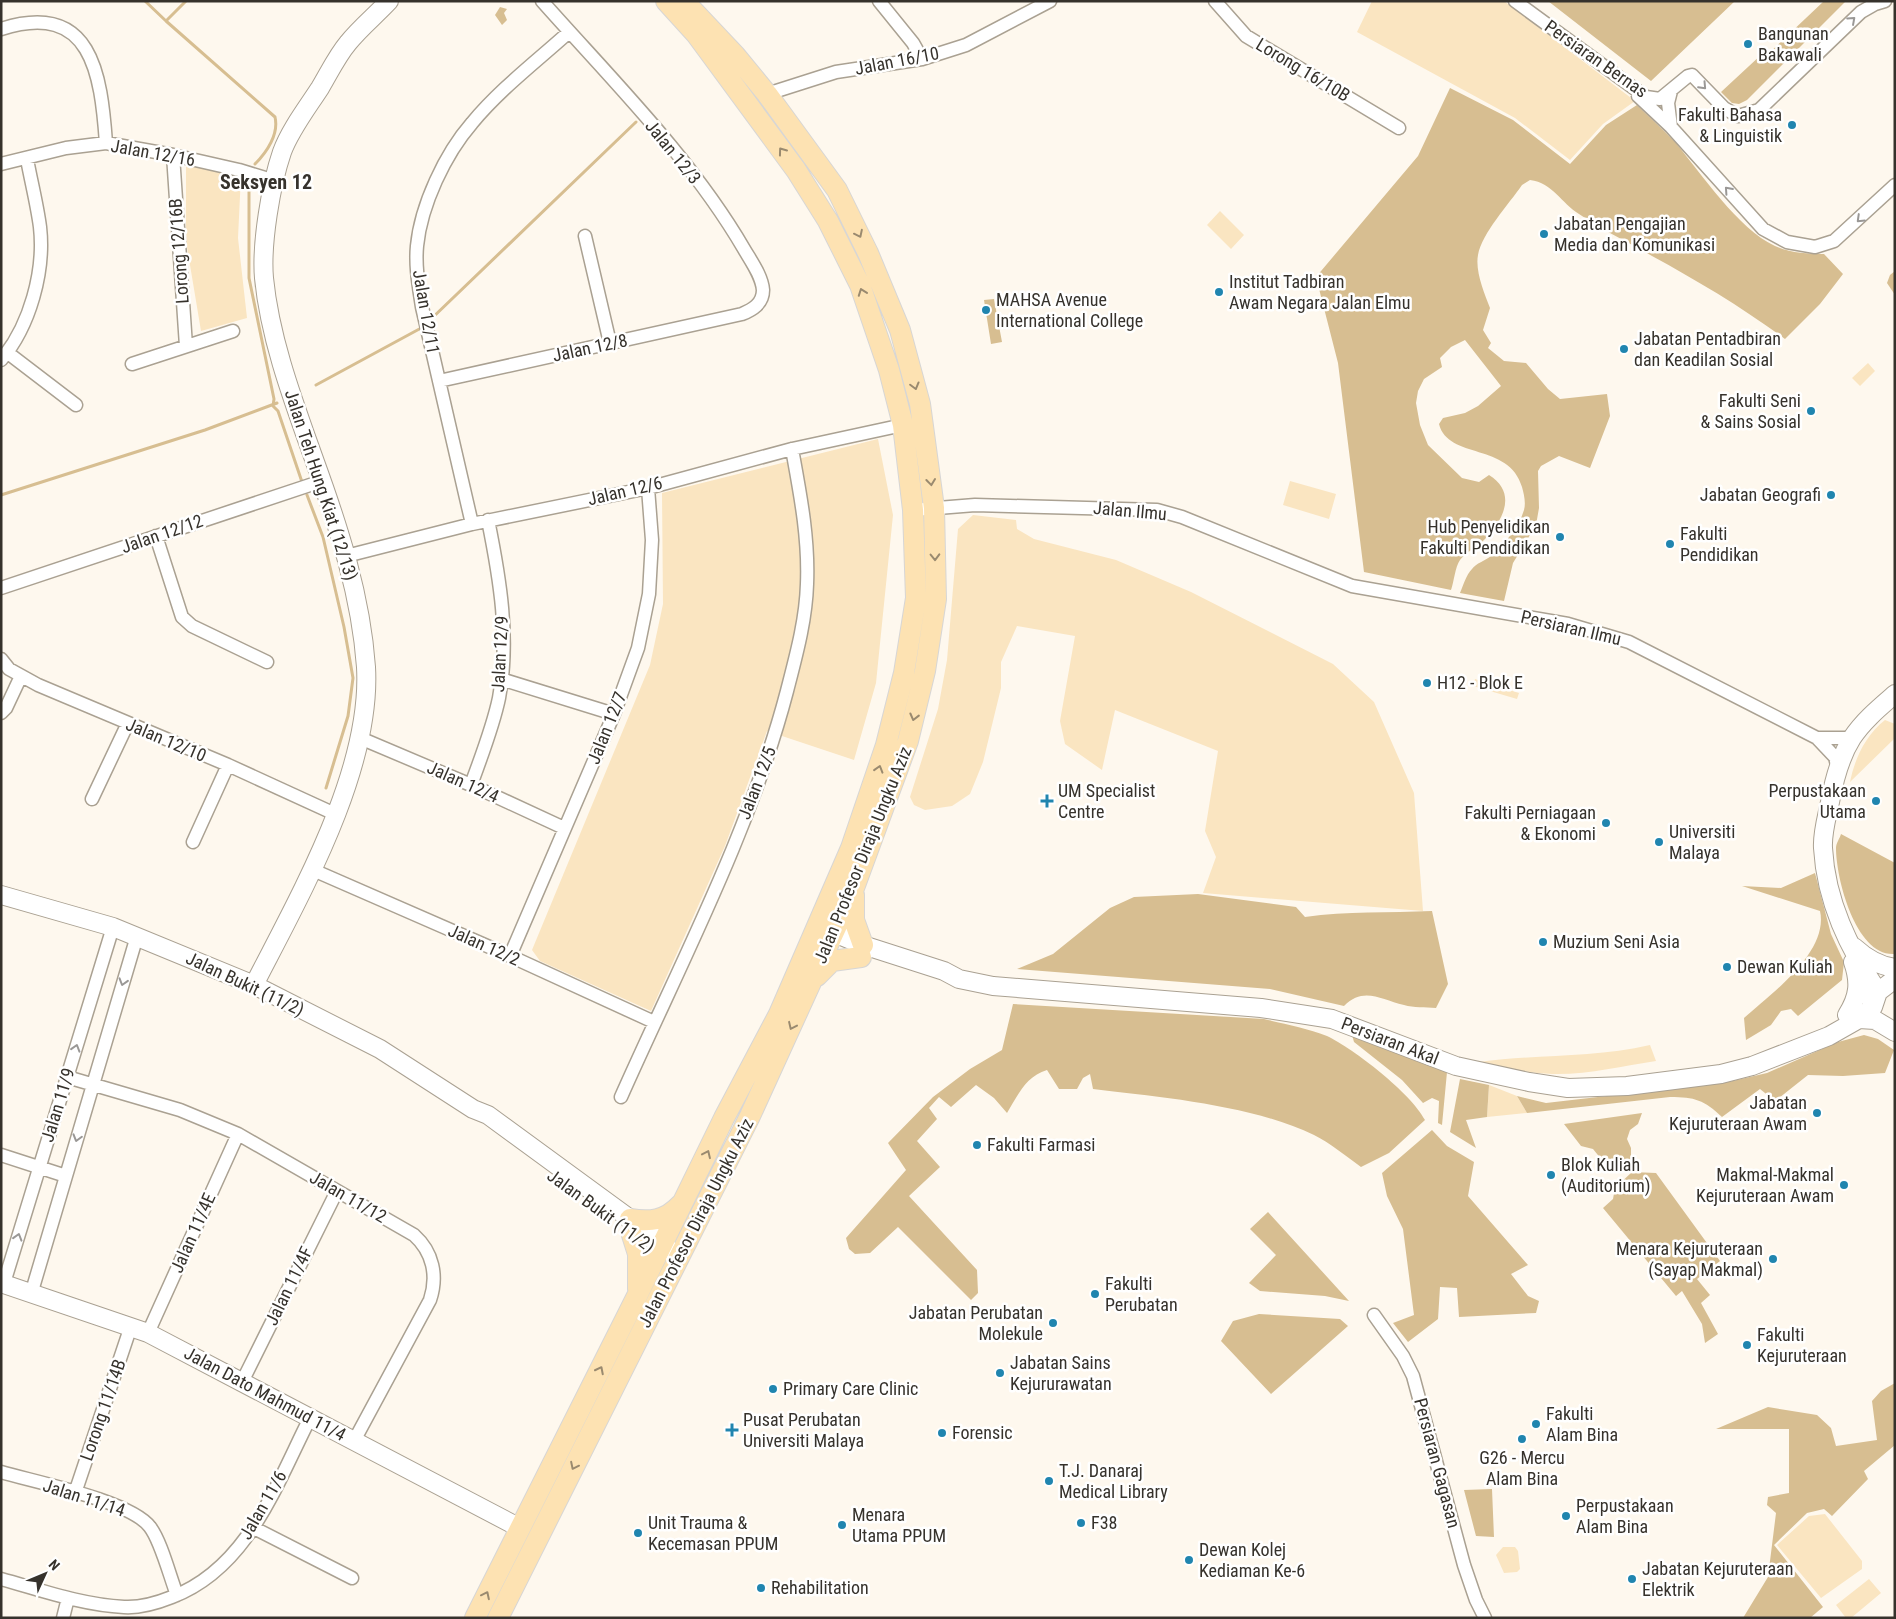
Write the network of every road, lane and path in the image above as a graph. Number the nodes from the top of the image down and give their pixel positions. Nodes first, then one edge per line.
1 (389, 1) edge
2 (542, 1) edge
3 (651, 1) edge
4 (666, 1) edge
5 (684, 1) edge
6 (698, 1) edge
7 (879, 1) edge
8 (1050, 1) edge
9 (1215, 1) edge
10 (1515, 1) edge
11 (1885, 1) edge
12 (1, 29) edge
13 (569, 32) junction
14 (922, 59) junction
15 (728, 62) junction
16 (1635, 90) junction
17 (1671, 91) junction
18 (767, 94) junction
19 (1671, 127) junction
20 (1399, 128) dead end
21 (106, 143) junction
22 (173, 155) junction
23 (27, 158) junction
24 (1, 164) edge
25 (275, 181) junction
26 (1895, 185) edge
27 (585, 236) dead end
28 (742, 314) joint
29 (233, 332) dead end
30 (610, 343) junction
31 (186, 346) junction
32 (4, 357) edge
33 (132, 364) dead end
34 (439, 381) junction
35 (76, 404) dead end
36 (903, 425) junction
37 (792, 449) junction
38 (322, 481) junction
39 (648, 488) junction
40 (934, 508) junction
41 (913, 510) junction
42 (488, 520) junction
43 (472, 524) junction
44 (156, 536) junction
45 (346, 556) junction
46 (1, 588) edge
47 (1363, 588) joint
48 (1, 659) edge
49 (267, 662) dead end
50 (21, 676) junction
51 (501, 679) junction
52 (1895, 694) edge
53 (1, 713) edge
54 (614, 714) junction
55 (128, 724) junction
56 (360, 738) junction
57 (1817, 738) junction
58 (1852, 738) junction
59 (228, 766) junction
60 (1838, 769) junction
61 (471, 785) junction
62 (92, 799) dead end
63 (335, 814) junction
64 (564, 828) junction
65 (193, 842) dead end
66 (851, 848) junction
67 (313, 870) junction
68 (854, 888) junction
69 (1, 895) edge
70 (113, 927) junction
71 (137, 936) junction
72 (830, 939) junction
73 (1846, 940) junction
74 (862, 951) junction
75 (510, 956) junction
76 (1895, 968) edge
77 (1895, 978) edge
78 (812, 982) junction
79 (254, 985) junction
80 (791, 985) junction
81 (1878, 992) junction
82 (1853, 1017) junction
83 (654, 1022) junction
84 (1895, 1032) edge
85 (67, 1077) junction
86 (93, 1084) junction
87 (621, 1097) dead end
88 (238, 1134) junction
89 (1, 1155) edge
90 (39, 1168) junction
91 (66, 1176) junction
92 (337, 1191) junction
93 (686, 1199) junction
94 (631, 1227) junction
95 (660, 1248) junction
96 (677, 1259) junction
97 (3, 1283) edge
98 (32, 1292) junction
99 (637, 1296) junction
100 (1374, 1315) dead end
101 (131, 1326) junction
102 (148, 1333) junction
103 (242, 1382) junction
104 (310, 1418) junction
105 (354, 1441) junction
106 (1, 1472) edge
107 (75, 1493) junction
108 (254, 1528) junction
109 (520, 1528) junction
110 (352, 1578) dead end
111 (1, 1579) edge
112 (177, 1595) junction
113 (68, 1598) junction
114 (62, 1618) edge
115 (475, 1618) edge
116 (498, 1618) edge
117 (1485, 1618) edge

1 - 25 street, Jalan Teh Hung Kiat (12/13)
2 - 13 street, Jalan 12/3
3 - 15 main road
4 - 15 main road, Jalan Profesor Diraja Ungku Aziz
5 - 15 main road, Jalan Profesor Diraja Ungku Aziz
6 - 15 main road
7 - 14 street
8 - 14 street, Jalan 16/10
9 - 20 street, Lorong 16/10B
10 - 16 street, Persiaran Bernas
17 -> 11 street, Persiaran Bernas
12 - 21 street
13 - 28 street, Jalan 12/3
13 - 34 street, Jalan 12/11
14 - 18 street, Jalan 16/10
15 - 18 main road, Jalan Profesor Diraja Ungku Aziz
36 -> 15 main road, Jalan Profesor Diraja Ungku Aziz
16 - 17 street, Persiaran Bernas
16 - 19 street
17 - 19 street
18 -> 40 main road, Jalan Profesor Diraja Ungku Aziz
26 -> 19 street
21 - 22 street, Jalan 12/16
21 - 23 street, Jalan 12/16
22 - 25 street, Jalan 12/16
22 - 31 street, Lorong 12/16B
23 - 24 street, Jalan 12/16
23 - 32 street
25 - 38 street, Jalan Teh Hung Kiat (12/13)
27 - 30 street
28 - 30 street, Jalan 12/8
29 - 31 street
30 - 34 street, Jalan 12/8
31 - 33 street
32 - 35 street
34 - 43 street, Jalan 12/11
36 - 37 street, Jalan 12/6
36 - 41 main road, Jalan Profesor Diraja Ungku Aziz
37 - 39 street, Jalan 12/6
37 - 83 street, Jalan 12/5
38 - 44 street, Jalan 12/12
38 - 45 street, Jalan Teh Hung Kiat (12/13)
39 - 42 street, Jalan 12/6
39 - 54 street, Jalan 12/7
40 - 41 street, Jalan Ilmu
40 - 47 street, Jalan Ilmu
40 -> 68 main road, Jalan Profesor Diraja Ungku Aziz
66 -> 41 main road, Jalan Profesor Diraja Ungku Aziz
42 - 43 street, Jalan 12/6
42 - 51 street, Jalan 12/9
43 - 45 street, Jalan 12/6
44 - 46 street, Jalan 12/12
44 - 49 street
45 - 56 street, Jalan Teh Hung Kiat (12/13)
47 - 57 street, Persiaran Ilmu
48 - 50 street, Jalan 12/10
50 - 53 street
50 - 55 street, Jalan 12/10
51 - 54 street
51 - 61 street, Jalan 12/9
52 - 58 street
54 - 64 street, Jalan 12/7
55 - 59 street, Jalan 12/10
55 - 62 street
56 - 61 street, Jalan 12/4
56 - 63 street, Jalan Teh Hung Kiat (12/13)
57 - 58 street, Persiaran Ilmu
57 - 60 street, Persiaran Ilmu
58 - 60 street
59 - 63 street, Jalan 12/10
59 - 65 street
60 - 73 street
61 - 64 street, Jalan 12/4
63 - 67 street, Jalan Teh Hung Kiat (12/13)
64 - 75 street, Jalan 12/7
66 - 72 main road
66 - 80 main road, Jalan Profesor Diraja Ungku Aziz
67 - 75 street, Jalan 12/2
67 - 79 street, Jalan Teh Hung Kiat (12/13)
68 - 72 main road, Jalan Profesor Diraja Ungku Aziz
68 - 74 main road
69 - 70 street, Jalan Bukit (11/2)
70 - 71 street, Jalan Bukit (11/2)
85 -> 70 street, Jalan 11/9
71 - 79 street, Jalan Bukit (11/2)
71 -> 86 street, Jalan 11/9
72 - 74 street, Persiaran Akal
72 - 78 main road, Jalan Profesor Diraja Ungku Aziz
72 - 80 main road
73 - 76 street
73 - 81 street
73 - 82 street
74 - 78 main road
74 - 82 street, Persiaran Akal
75 - 83 street, Jalan 12/2
77 - 81 street, Persiaran Akal
78 -> 96 main road, Jalan Profesor Diraja Ungku Aziz
79 - 94 street, Jalan Bukit (11/2)
93 -> 80 main road, Jalan Profesor Diraja Ungku Aziz
81 - 82 street, Persiaran Akal
82 - 84 street
83 - 87 street, Jalan 12/5
85 - 86 street, Jalan 11/12
85 - 90 street, Jalan 11/9
86 - 88 street, Jalan 11/12
86 -> 91 street, Jalan 11/9
88 - 92 street, Jalan 11/12
88 - 102 street, Jalan 11/4E
89 - 90 street
90 - 91 street
97 -> 90 street, Jalan 11/9
91 - 98 street, Jalan 11/9
92 - 103 street, Jalan 11/4F
92 - 105 street, Jalan 11/12
93 - 94 main road
93 - 95 main road, Jalan Profesor Diraja Ungku Aziz
94 - 95 street, Jalan Bukit (11/2)
94 - 99 main road
95 - 96 street, Jalan Bukit (11/2)
95 - 99 main road, Jalan Profesor Diraja Ungku Aziz
96 -> 116 main road, Jalan Profesor Diraja Ungku Aziz
97 - 98 street, Jalan Dato Mahmud 11/4
98 - 101 street, Jalan Dato Mahmud 11/4
109 -> 99 main road, Jalan Profesor Diraja Ungku Aziz
100 - 117 street, Persiaran Gagasan
101 - 102 street, Jalan Dato Mahmud 11/4
101 - 107 street, Lorong 11/14B
102 - 103 street, Jalan Dato Mahmud 11/4
103 - 104 street, Jalan Dato Mahmud 11/4
104 - 105 street, Jalan Dato Mahmud 11/4
104 - 108 street, Jalan 11/6
105 - 109 street, Jalan Dato Mahmud 11/4
106 - 107 street, Jalan 11/14
107 - 112 street, Jalan 11/14
108 - 110 street
108 - 112 street, Jalan 11/6
115 -> 109 main road, Jalan Profesor Diraja Ungku Aziz
111 - 113 street, Jalan 11/6
112 - 113 street, Jalan 11/6
113 - 114 street

